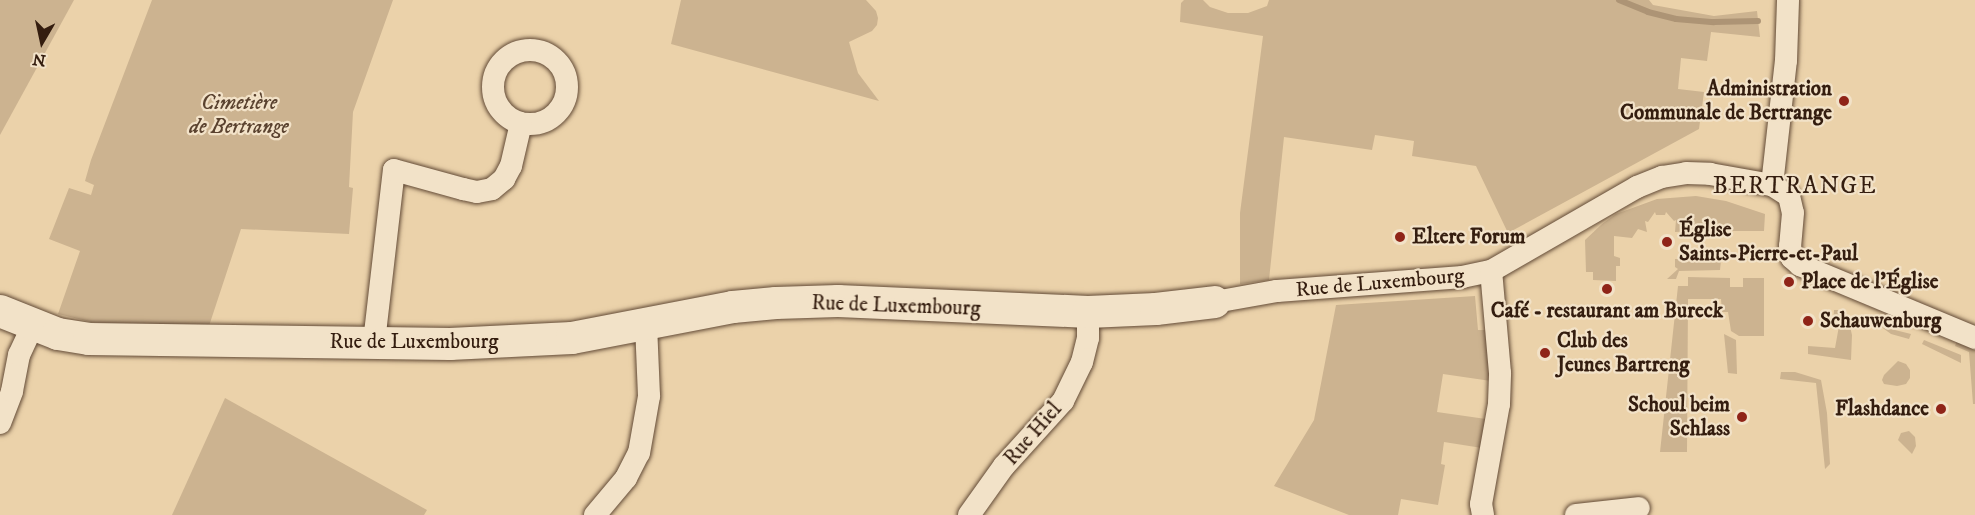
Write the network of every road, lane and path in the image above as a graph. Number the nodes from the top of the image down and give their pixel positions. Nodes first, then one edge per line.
1 (1788, 0) edge
2 (521, 123) dead end
3 (1772, 185) junction
4 (1491, 271) junction
5 (1215, 302) joint
6 (0, 311) edge
7 (1088, 312) junction
8 (646, 324) junction
9 (33, 325) junction
10 (1975, 338) edge
11 (374, 342) junction
12 (0, 423) edge
13 (1639, 508) dead end
14 (595, 515) edge
15 (969, 515) edge
16 (1483, 515) edge
17 (1576, 515) edge

1 - 3 street
2 - 11 street
3 - 4 street, Rue de Luxembourg
3 - 10 street
4 - 5 street, Rue de Luxembourg
4 - 16 street
5 - 7 street, Rue de Luxembourg
6 - 9 street, Rue de Luxembourg
7 - 8 street, Rue de Luxembourg
7 - 15 street, Rue Hiel
8 - 11 street, Rue de Luxembourg
8 - 14 street
9 - 11 street, Rue de Luxembourg
9 - 12 street
13 - 17 street

